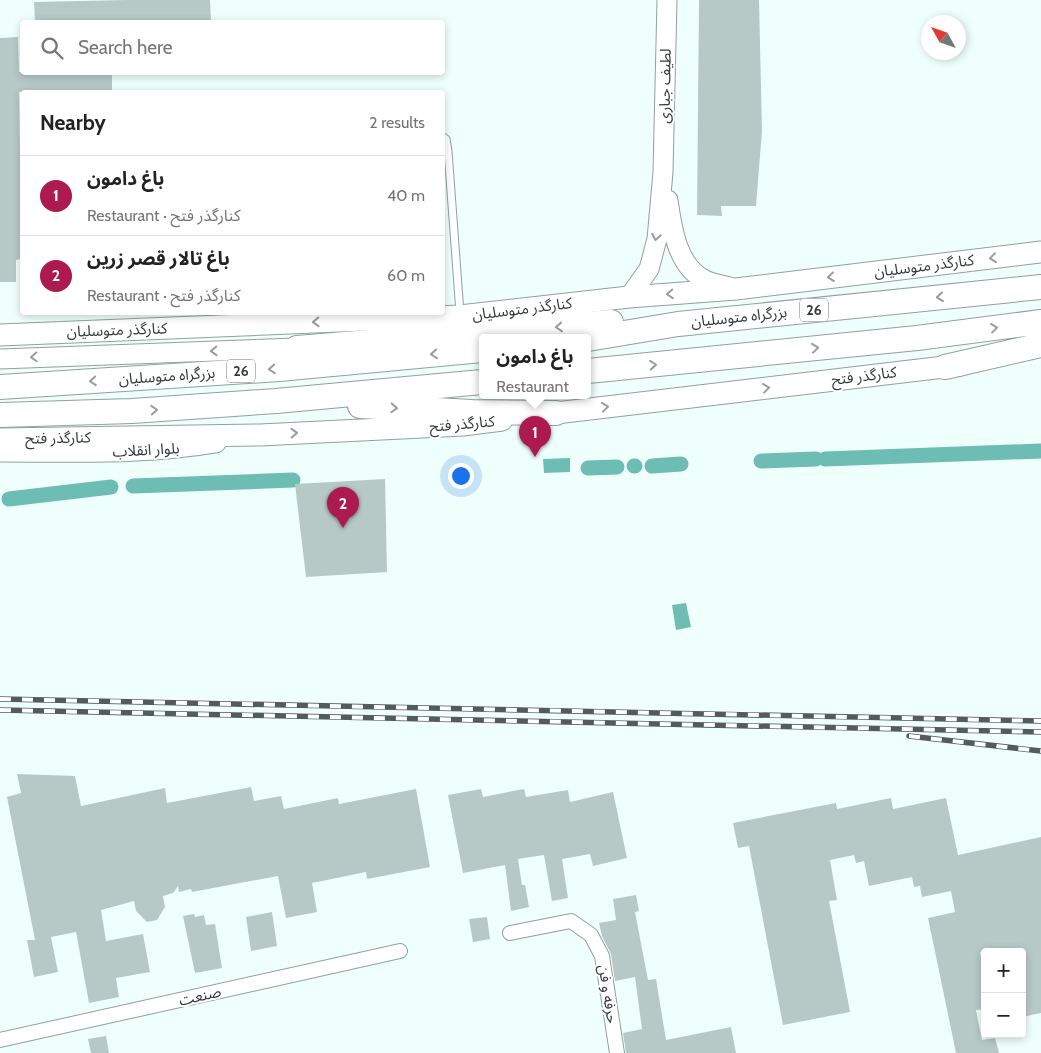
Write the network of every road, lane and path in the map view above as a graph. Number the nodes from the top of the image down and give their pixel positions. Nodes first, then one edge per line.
1 (667, 0) edge
2 (445, 138) edge
3 (663, 172) junction
4 (1041, 252) edge
5 (1041, 287) edge
6 (736, 289) junction
7 (629, 297) junction
8 (460, 316) junction
9 (1041, 322) edge
10 (678, 324) junction
11 (0, 335) edge
12 (591, 338) edge
13 (1041, 345) edge
14 (297, 348) joint
15 (479, 350) edge
16 (1041, 356) edge
17 (0, 359) edge
18 (945, 367) junction
19 (591, 371) edge
20 (479, 382) edge
21 (0, 388) edge
22 (276, 402) junction
23 (556, 413) junction
24 (0, 414) edge
25 (260, 435) junction
26 (0, 439) edge
27 (0, 452) edge
28 (510, 933) dead end
29 (400, 951) dead end
30 (0, 1040) edge
31 (617, 1053) edge

1 - 3 main road, لطیف جباری
2 - 8 lane
3 - 6 main road
3 -> 7 main road
4 -> 6 main road, کنارگذر متوسلیان
5 -> 10 highway, بزرگراه متوسلیان / 26
6 -> 7 main road, کنارگذر متوسلیان
7 - 8 main road, کنارگذر متوسلیان
8 -> 11 main road, کنارگذر متوسلیان
19 -> 9 highway
10 - 12 highway, بزرگراه متوسلیان / 26
10 -> 14 highway
13 - 18 highway
14 -> 17 main road
15 -> 21 highway, بزرگراه متوسلیان / 26
16 - 18 main road, کنارگذر فتح
23 -> 18 main road, کنارگذر فتح
20 - 22 highway, 26
22 -> 23 highway
24 -> 22 highway, 26
25 -> 23 main road, کنارگذر فتح
25 - 26 main road, کنارگذر فتح
25 - 27 main road, بلوار انقلاب
28 - 31 street, حرفه و فن
29 - 30 street, صنعت

